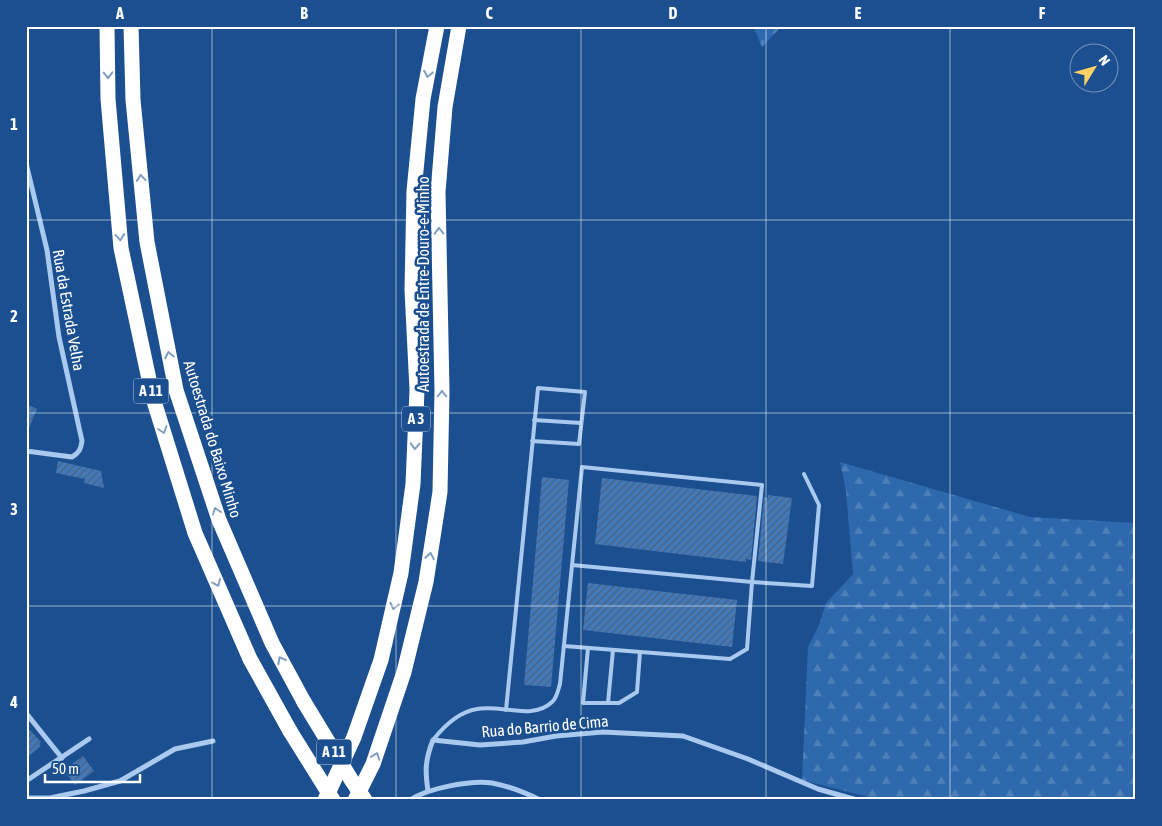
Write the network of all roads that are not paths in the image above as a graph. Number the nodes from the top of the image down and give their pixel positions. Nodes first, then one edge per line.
1 (107, 26) edge
2 (131, 26) edge
3 (437, 26) edge
4 (459, 26) edge
5 (26, 163) edge
6 (26, 197) edge
7 (34, 197) junction
8 (534, 420) junction
9 (581, 423) junction
10 (532, 441) junction
11 (26, 451) edge
12 (804, 474) dead end
13 (572, 565) junction
14 (752, 582) junction
15 (564, 646) junction
16 (588, 648) junction
17 (613, 650) junction
18 (640, 652) junction
19 (608, 703) junction
20 (506, 710) junction
21 (26, 713) edge
22 (89, 739) dead end
23 (433, 740) junction
24 (213, 741) dead end
25 (62, 758) junction
26 (26, 780) edge
27 (428, 791) junction
28 (26, 798) edge
29 (325, 800) edge
30 (333, 800) edge
31 (354, 800) edge
32 (365, 800) edge
33 (410, 800) edge
34 (540, 800) edge
35 (857, 800) edge

1 -> 30 highway, A 11, bridge
32 -> 2 highway, Autoestrada do Baixo Minho / A 11, bridge
3 -> 29 highway, Autoestrada de Entre-Douro-e-Minho / A 3
31 -> 4 highway, Autoestrada de Entre-Douro-e-Minho / A 3
5 - 7 street, Rua da Estrada Velha
6 - 7 street
7 - 11 street, Rua da Estrada Velha
8 - 9 lane
8 - 9 lane
8 - 10 lane
9 - 10 lane
10 - 20 lane
12 - 14 lane
13 - 14 lane
13 - 14 lane
13 - 15 lane
14 - 18 lane
15 - 16 lane
15 - 20 lane
16 - 17 lane
16 - 19 lane
17 - 18 lane
17 - 19 lane
18 - 19 lane
20 - 23 lane
21 - 25 street
22 - 25 street
23 - 27 street
23 - 35 street, Rua do Barrio de Cima
24 - 28 street
25 - 26 street
27 - 33 street
27 - 34 street

